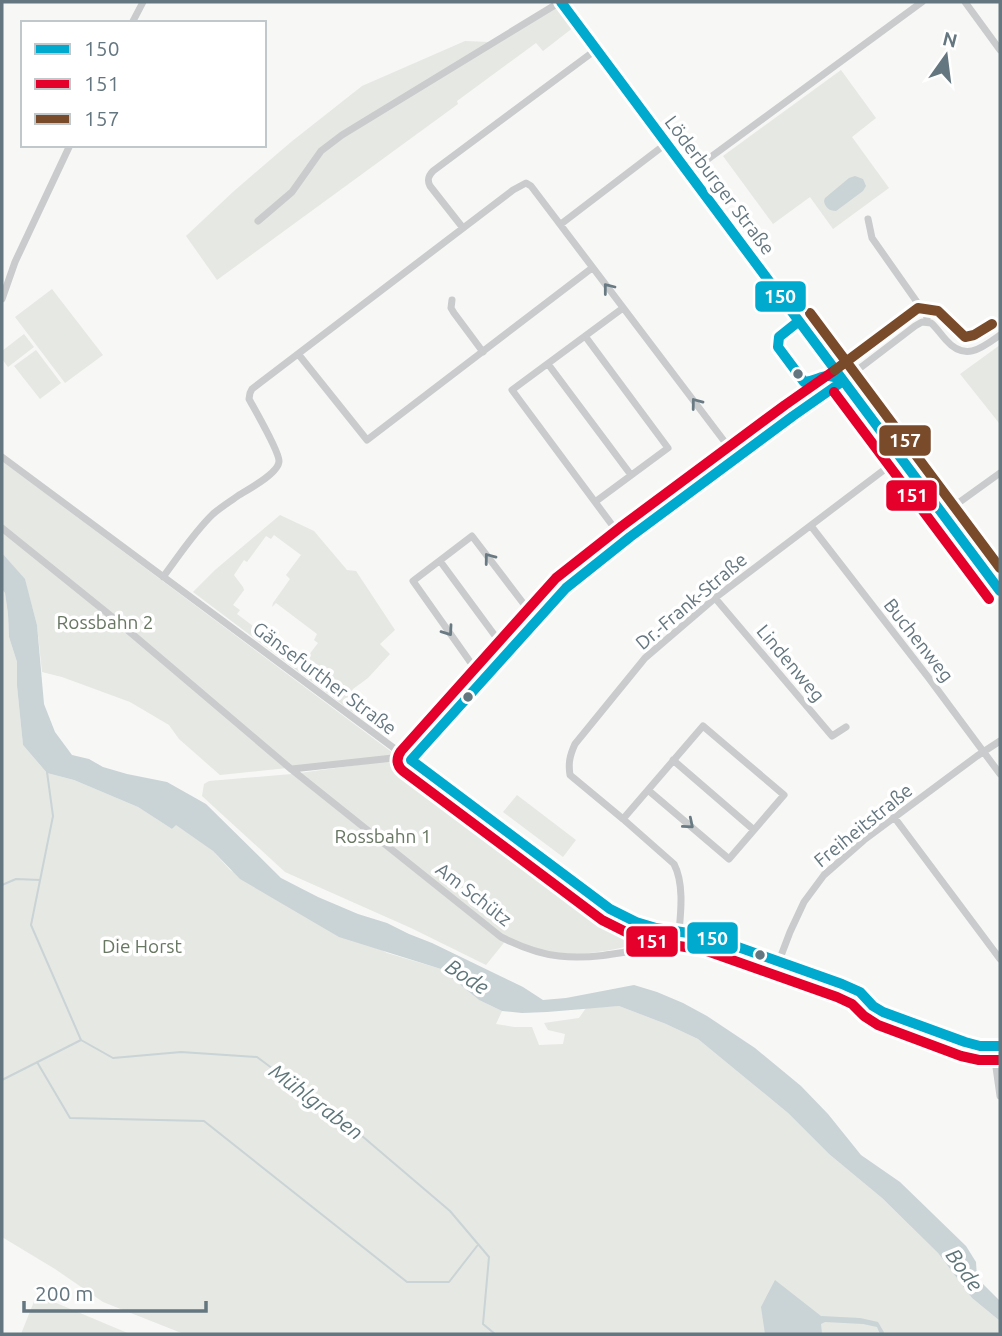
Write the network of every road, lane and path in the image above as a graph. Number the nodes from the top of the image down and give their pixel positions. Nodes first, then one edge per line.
1 (143, 2) edge
2 (561, 2) edge
3 (922, 2) edge
4 (965, 2) edge
5 (133, 21) edge
6 (597, 49) junction
7 (1000, 50) edge
8 (667, 143) junction
9 (70, 147) edge
10 (689, 173) junction
11 (868, 219) dead end
12 (258, 221) dead end
13 (561, 224) junction
14 (463, 228) junction
15 (593, 268) junction
16 (2, 299) edge
17 (452, 300) dead end
18 (623, 307) junction
19 (927, 321) junction
20 (1000, 334) edge
21 (585, 336) junction
22 (482, 352) junction
23 (299, 355) junction
24 (548, 364) junction
25 (843, 380) junction
26 (2, 457) edge
27 (901, 457) junction
28 (737, 458) junction
29 (1000, 473) edge
30 (631, 475) junction
31 (595, 502) junction
32 (943, 514) junction
33 (811, 526) junction
34 (2, 528) edge
35 (624, 541) junction
36 (440, 562) junction
37 (163, 577) junction
38 (1000, 591) edge
39 (715, 598) junction
40 (536, 620) junction
41 (507, 652) junction
42 (482, 680) junction
43 (846, 726) dead end
44 (1000, 741) edge
45 (985, 752) junction
46 (393, 758) dead end
47 (411, 760) junction
48 (673, 760) junction
49 (291, 769) junction
50 (1000, 774) edge
51 (648, 790) junction
52 (894, 817) junction
53 (623, 819) junction
54 (754, 830) junction
55 (669, 930) junction
56 (679, 932) junction
57 (1000, 959) edge
58 (779, 961) junction
59 (997, 1046) edge
60 (1000, 1096) edge

1 - 5 street
2 - 6 street, Löderburger Straße
2 - 12 street
3 - 10 street
4 - 7 street
6 - 8 street, Löderburger Straße
6 - 14 street
8 - 10 street, Löderburger Straße
8 - 13 street
9 - 16 street
10 - 25 street, Löderburger Straße
11 - 19 street
13 - 14 street
13 - 15 street
14 - 23 street
18 -> 15 street
15 - 22 street
17 - 22 street
18 - 21 street
28 -> 18 street
19 - 20 street
19 - 25 street
21 - 24 street
21 - 30 street
22 - 23 street
23 - 37 street
24 - 30 street
24 - 31 street
25 - 27 street, Löderburger Straße
25 - 28 street
26 - 37 street, Gänsefurther Straße
27 - 32 street, Löderburger Straße
27 - 33 street, Dr.-Frank-Straße
28 - 35 street
29 - 32 street
30 - 31 street
31 - 35 street
32 - 38 street, Löderburger Straße
33 - 39 street, Dr.-Frank-Straße
33 - 45 street, Buchenweg
34 - 49 street, Am Schütz
35 - 40 street
40 -> 36 street
36 - 41 street
36 -> 42 street
37 - 47 street, Gänsefurther Straße
39 - 43 street, Lindenweg
39 - 53 street, Dr.-Frank-Straße
40 - 41 street
41 - 42 street
42 - 47 street
44 - 45 street, Freiheitstraße
45 - 50 street, Buchenweg
45 - 52 street, Freiheitstraße
46 - 49 street
47 - 55 street, Gänsefurther Straße
48 - 51 street
48 - 54 street
48 - 54 street
49 - 55 street, Am Schütz
51 - 53 street
51 -> 54 street
52 - 57 street
52 - 58 street, Freiheitstraße
53 - 56 street, Dr.-Frank-Straße
55 - 56 street, Gänsefurther Straße
56 - 58 street, Gänsefurther Straße
58 - 59 street, Gänsefurther Straße
59 - 60 street

